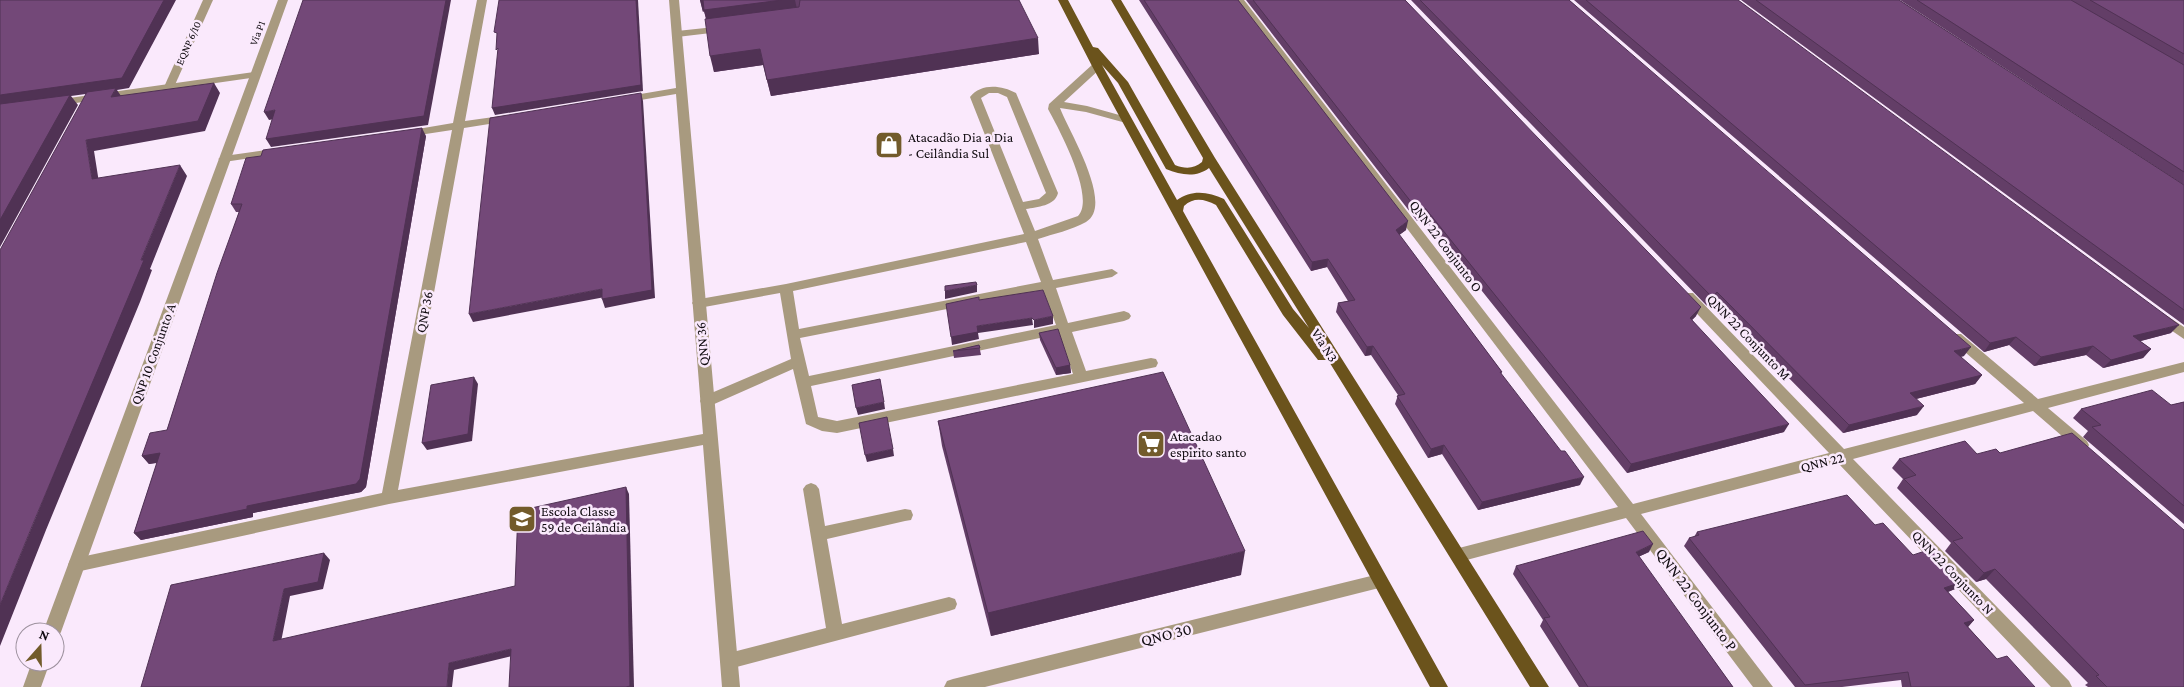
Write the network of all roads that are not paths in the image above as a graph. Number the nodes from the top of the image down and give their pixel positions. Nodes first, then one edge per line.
1 (208, 0) edge
2 (283, 0) edge
3 (482, 0) edge
4 (674, 0) edge
5 (1063, 0) edge
6 (1116, 0) edge
7 (1239, 0) edge
8 (733, 27) edge
9 (677, 34) junction
10 (1082, 37) junction
11 (1097, 66) junction
12 (254, 75) junction
13 (169, 87) junction
14 (682, 90) junction
15 (89, 98) junction
16 (614, 101) edge
17 (1054, 104) junction
18 (39, 105) edge
19 (79, 116) edge
20 (517, 117) edge
21 (1126, 120) junction
22 (459, 126) junction
23 (390, 136) edge
24 (292, 150) edge
25 (1208, 158) junction
26 (224, 159) junction
27 (1019, 206) junction
28 (1177, 211) junction
29 (1032, 237) junction
30 (1112, 273) dead end
31 (1048, 284) junction
32 (1678, 286) edge
33 (786, 288) junction
34 (699, 303) junction
35 (2152, 311) edge
36 (1124, 316) dead end
37 (1064, 328) junction
38 (1947, 329) edge
39 (2184, 334) edge
40 (793, 335) junction
41 (799, 361) junction
42 (1151, 363) dead end
43 (2184, 367) edge
44 (1081, 377) junction
45 (803, 382) junction
46 (707, 401) junction
47 (1363, 406) junction
48 (2037, 407) junction
49 (710, 438) junction
50 (1843, 457) junction
51 (2096, 458) edge
52 (811, 489) dead end
53 (389, 498) junction
54 (1630, 510) junction
55 (905, 515) dead end
56 (818, 534) junction
57 (1459, 555) junction
58 (76, 565) junction
59 (1379, 581) junction
60 (949, 604) dead end
61 (56, 622) edge
62 (835, 634) junction
63 (729, 661) junction
64 (37, 672) edge
65 (32, 687) edge
66 (731, 687) edge
67 (952, 687) edge
68 (1439, 687) edge
69 (1540, 687) edge
70 (1764, 687) edge
71 (2063, 687) edge

1 - 13 street, EQNP 6/10
2 - 12 street, Via P1
3 - 22 street, QNP 36
4 - 9 street, QNN 36
5 - 10 main road
6 - 25 main road, Via N3
7 - 54 street, QNN 22 Conjunto O
8 - 9 street
9 - 14 street, QNN 36
10 - 11 main road
10 - 25 main road
11 - 17 street
11 - 21 main road
12 - 13 street, EQNP 6/10
12 - 26 street, QNP 10 Conjunto A
13 - 15 street, EQNP 6/10
14 - 16 street
14 - 34 street, QNN 36
15 - 18 street, EQNP 6/10
15 - 19 street
17 - 21 street
17 - 29 street
20 - 22 street
21 - 28 main road
22 - 23 street
22 - 53 street, QNP 36
24 - 26 street
25 - 47 main road, Via N3
26 - 58 street, QNP 10 Conjunto A
27 - 27 street
27 - 29 street
28 - 47 main road
28 - 59 main road
29 - 31 street
29 - 33 street
30 - 31 street
31 - 37 street
31 - 40 street
32 - 50 street, QNN 22 Conjunto M
33 - 34 street
33 - 40 street
34 - 46 street, QNN 36
35 - 39 street
36 - 37 street
37 - 44 street
37 - 45 street
38 - 48 street
40 - 41 street
41 - 45 street
41 - 46 street
42 - 44 street
43 - 48 street, QNN 22
44 - 45 street
46 - 49 street, QNN 36
47 - 57 main road, Via N3
48 - 50 street, QNN 22
48 - 51 street
49 - 53 street
49 - 63 street, QNN 36
50 - 54 street, QNN 22
50 - 71 street, QNN 22 Conjunto N
52 - 56 street
53 - 58 street
54 - 57 street, QNN 22
54 - 70 street, QNN 22 Conjunto P
55 - 56 street
56 - 62 street
57 - 69 main road, Via N3
58 - 61 street, QNP 10 Conjunto A
59 - 67 street, QNO 30
59 - 68 main road
60 - 62 street
62 - 63 street
63 - 66 street, QNN 36
64 - 65 street

